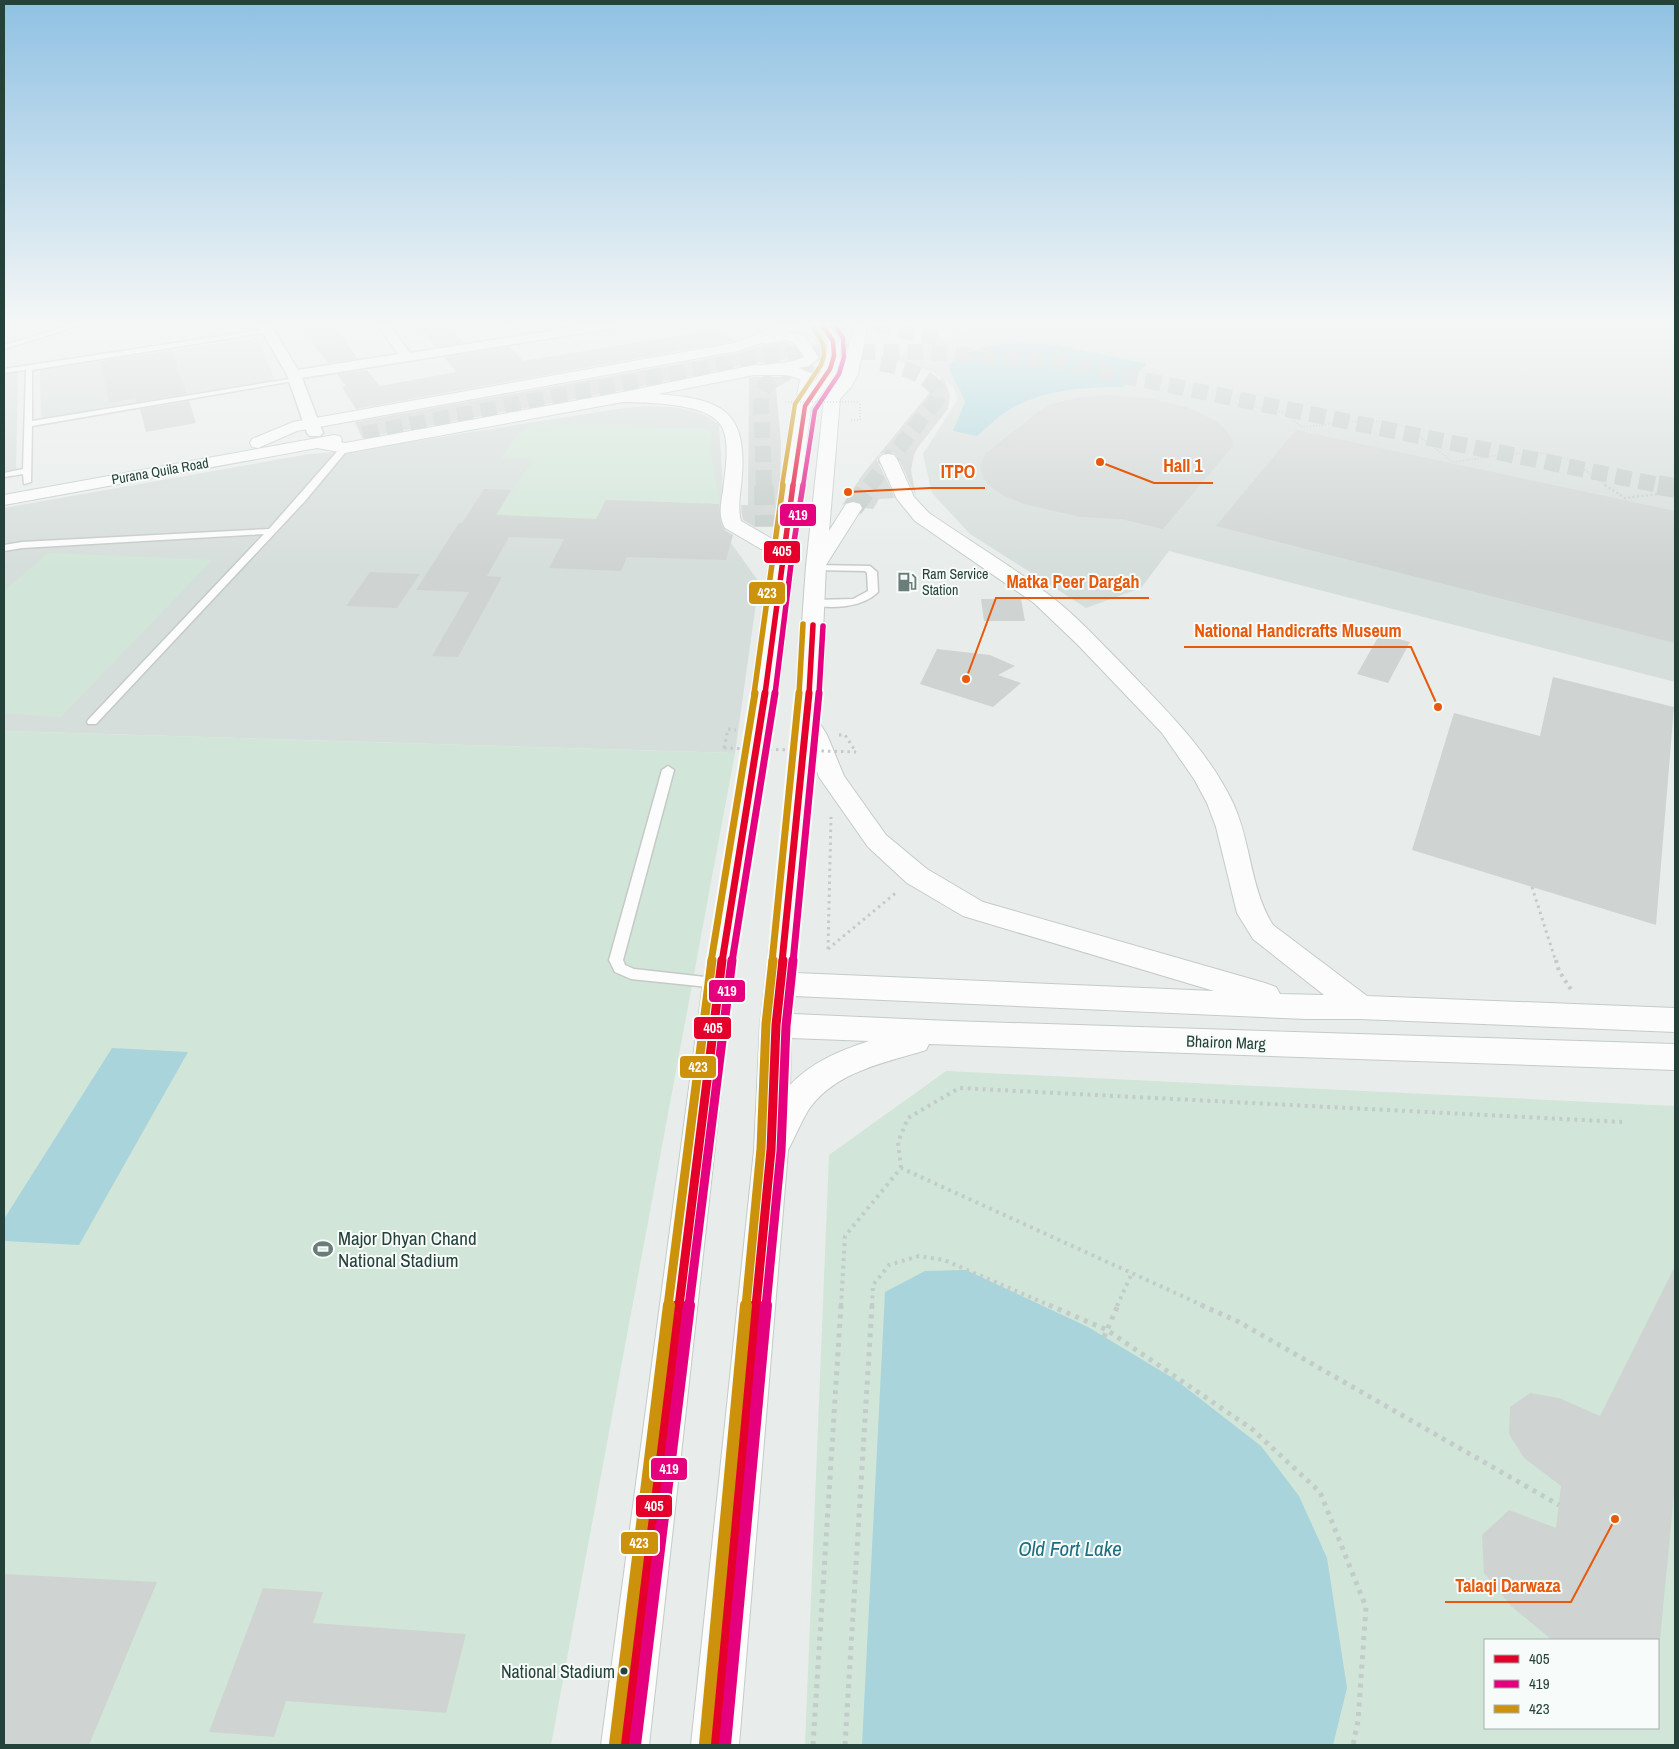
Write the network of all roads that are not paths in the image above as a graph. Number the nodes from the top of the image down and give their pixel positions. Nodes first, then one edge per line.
1 (29, 406) edge
2 (133, 406) edge
3 (305, 406) edge
4 (449, 406) edge
5 (576, 406) edge
6 (699, 406) edge
7 (795, 406) edge
8 (831, 406) edge
9 (29, 424) junction
10 (361, 430) tunnel mouth
11 (314, 433) junction
12 (345, 448) junction
13 (888, 459) dead end
14 (4, 475) edge
15 (27, 477) junction
16 (4, 486) edge
17 (4, 500) edge
18 (854, 508) tunnel mouth
19 (765, 526) tunnel mouth
20 (272, 531) junction
21 (4, 548) edge
22 (783, 548) junction
23 (816, 567) junction
24 (814, 603) junction
25 (92, 722) dead end
26 (807, 722) junction
27 (668, 770) dead end
28 (718, 983) junction
29 (780, 984) junction
30 (1306, 1007) junction
31 (1360, 1007) junction
32 (1675, 1020) edge
33 (776, 1025) junction
34 (950, 1033) junction
35 (1675, 1057) edge
36 (771, 1150) junction
37 (625, 1745) edge
38 (715, 1745) edge

1 - 9 lane
2 - 9 lane
3 - 11 street
4 - 11 main road, Purana Quila Road
5 - 12 main road
6 - 22 main road
7 - 22 main road
8 - 23 main road
9 - 15 lane
10 - 11 main road
11 - 12 main road
11 - 15 main road, Purana Quila Road
11 - 17 main road, Purana Quila Road
12 - 20 lane
13 - 31 main road
14 - 15 lane
15 - 16 main road, Purana Quila Road
18 - 23 main road
19 - 22 main road
20 - 21 lane
20 - 25 lane
22 - 28 main road
23 - 24 main road
23 - 24 lane
24 - 26 main road
26 - 29 main road
26 - 30 main road
27 - 28 lane
28 - 37 main road
29 - 30 main road
29 - 33 main road
30 - 31 main road
31 - 32 main road
33 - 34 main road, Bhairon Marg
33 - 36 main road
34 - 35 main road, Bhairon Marg
34 - 36 main road
36 - 38 main road

